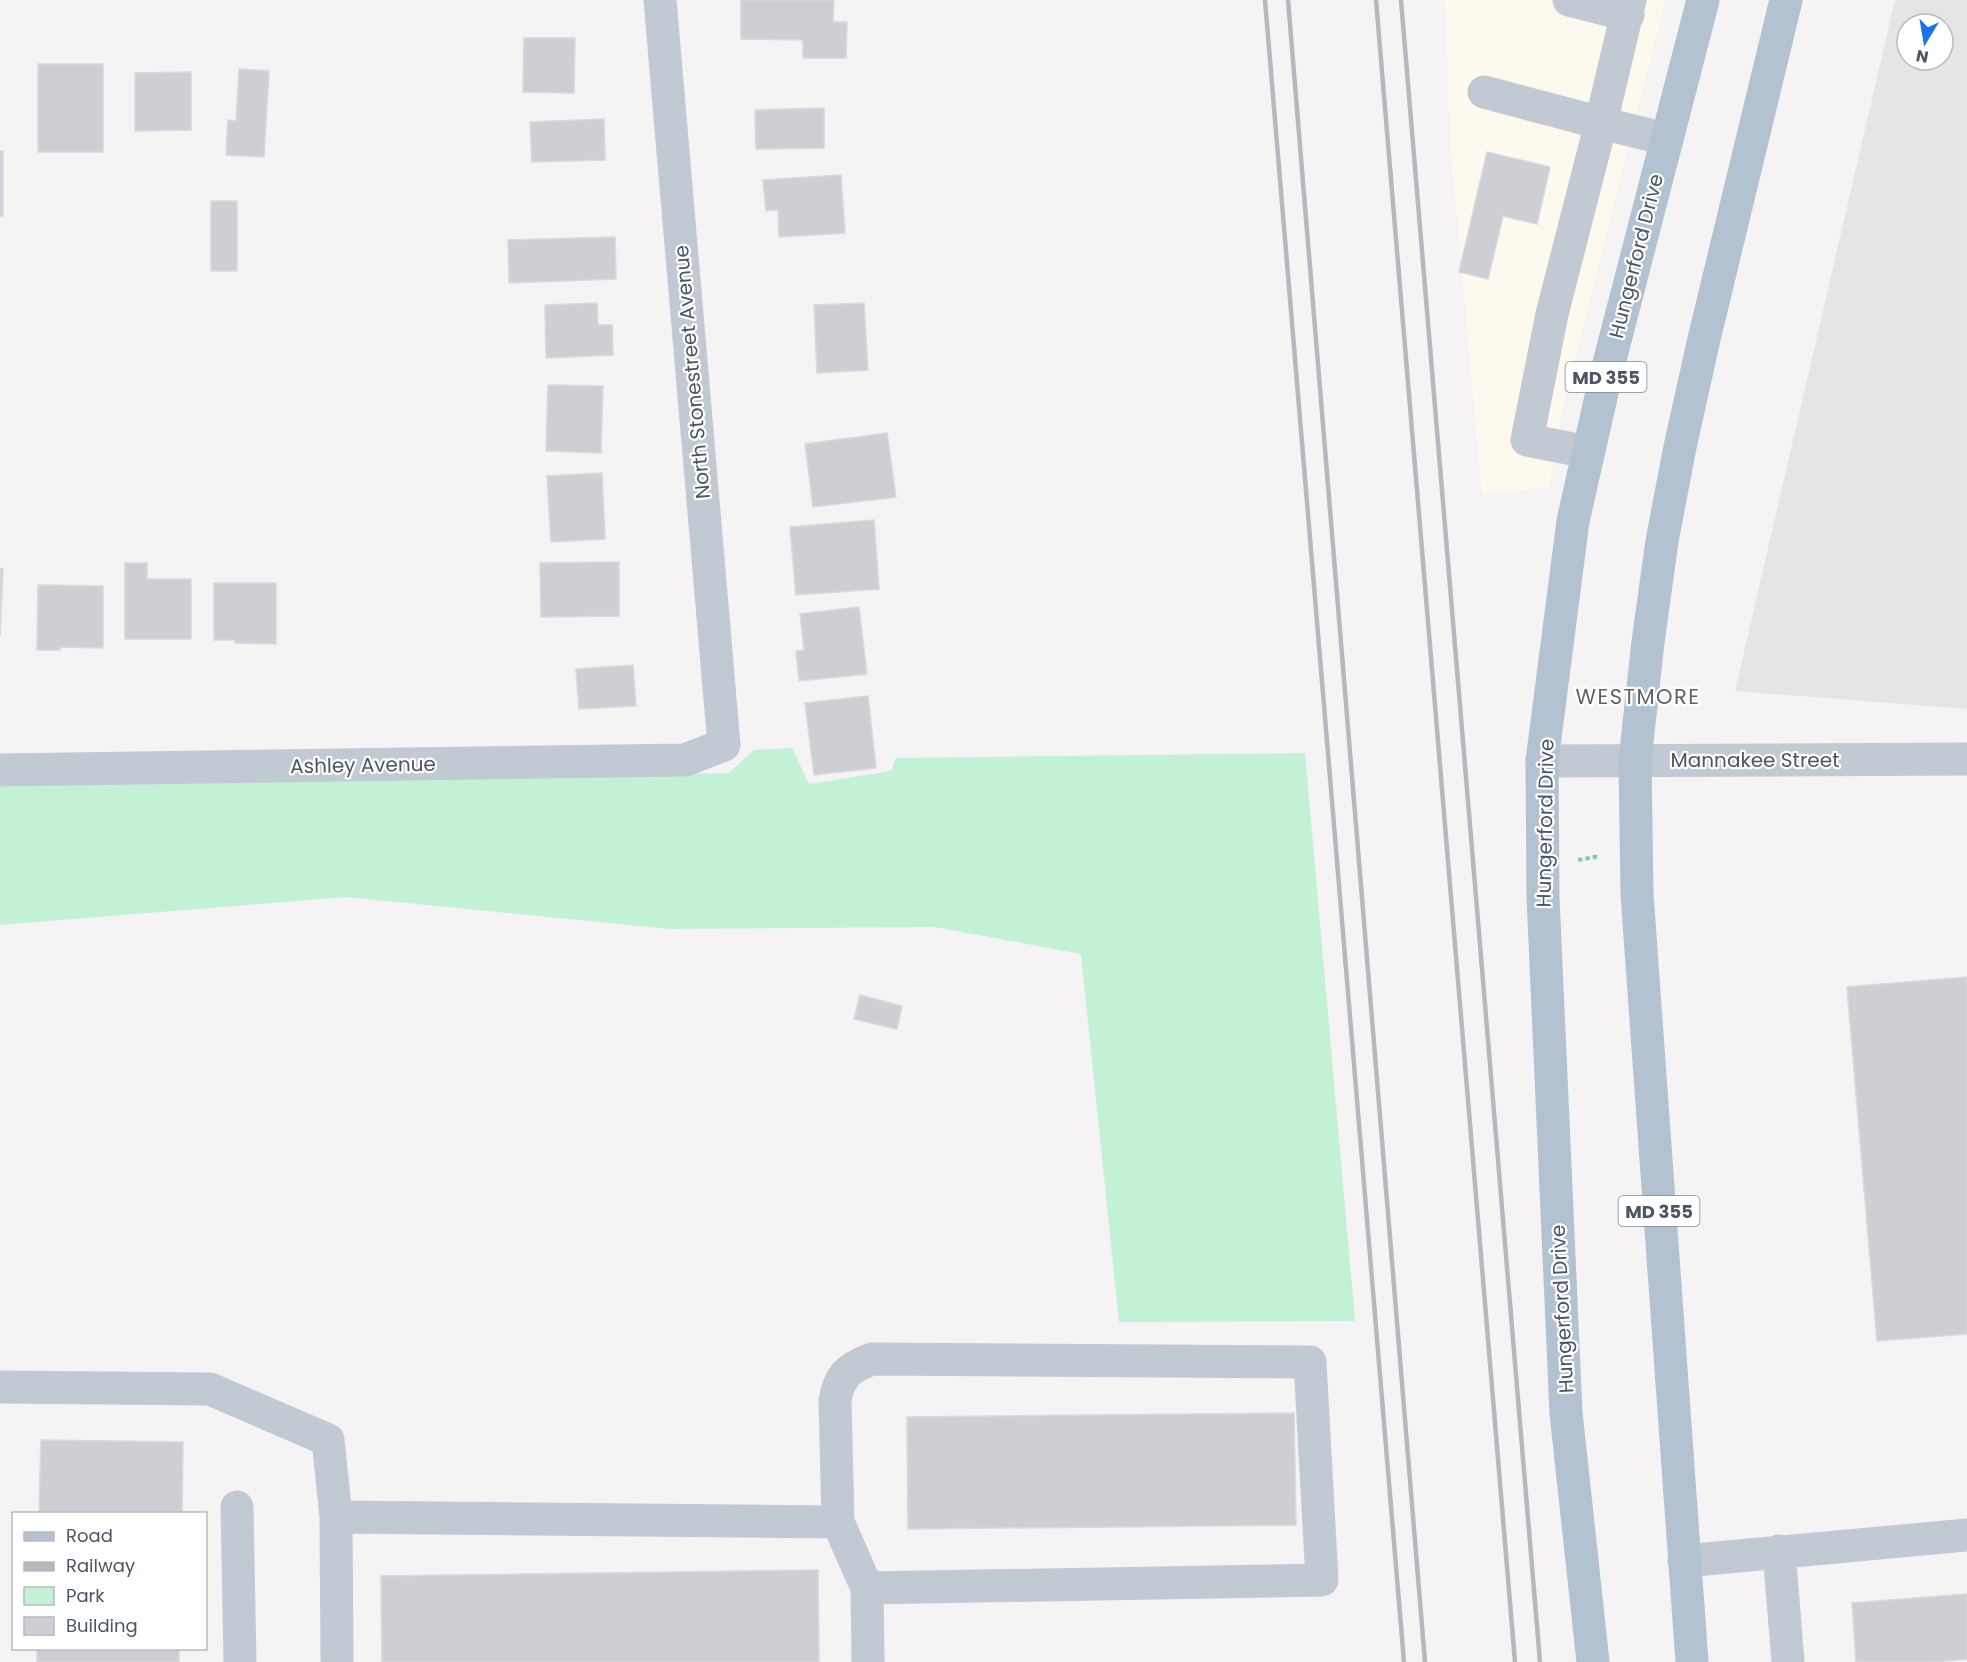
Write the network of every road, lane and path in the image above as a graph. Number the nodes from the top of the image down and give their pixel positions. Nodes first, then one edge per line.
1 (660, 0) edge
2 (1569, 0) edge
3 (1703, 0) edge
4 (1786, 0) edge
5 (1629, 7) edge
6 (1484, 92) dead end
7 (1601, 123) junction
8 (1666, 139) junction
9 (1588, 452) junction
10 (724, 745) joint
11 (1967, 759) edge
12 (1635, 760) junction
13 (1542, 761) junction
14 (0, 770) edge
15 (0, 1387) edge
16 (237, 1507) dead end
17 (336, 1517) junction
18 (838, 1522) junction
19 (1967, 1534) edge
20 (1779, 1551) junction
21 (1684, 1561) junction
22 (867, 1588) junction
23 (240, 1662) edge
24 (337, 1662) edge
25 (868, 1662) edge
26 (1593, 1662) edge
27 (1692, 1662) edge
28 (1788, 1662) edge

1 - 10 street, North Stonestreet Avenue
2 - 5 street
3 - 8 main road, Hungerford Drive / MD 355
4 - 12 main road, MD 355
5 - 7 street
6 - 7 street
7 - 8 street
7 - 9 street
8 - 9 main road, Hungerford Drive / MD 355
9 - 13 main road, Hungerford Drive / MD 355
10 - 14 street, Ashley Avenue
11 - 12 street, Mannakee Street
12 - 13 street, Mannakee Street
12 - 21 main road, MD 355
13 - 26 main road, Hungerford Drive / MD 355
15 - 17 street
16 - 23 street
17 - 18 street
17 - 24 street
18 - 22 street
18 - 22 street
19 - 20 street
20 - 21 street
20 - 28 street
21 - 27 main road, MD 355
22 - 25 street

